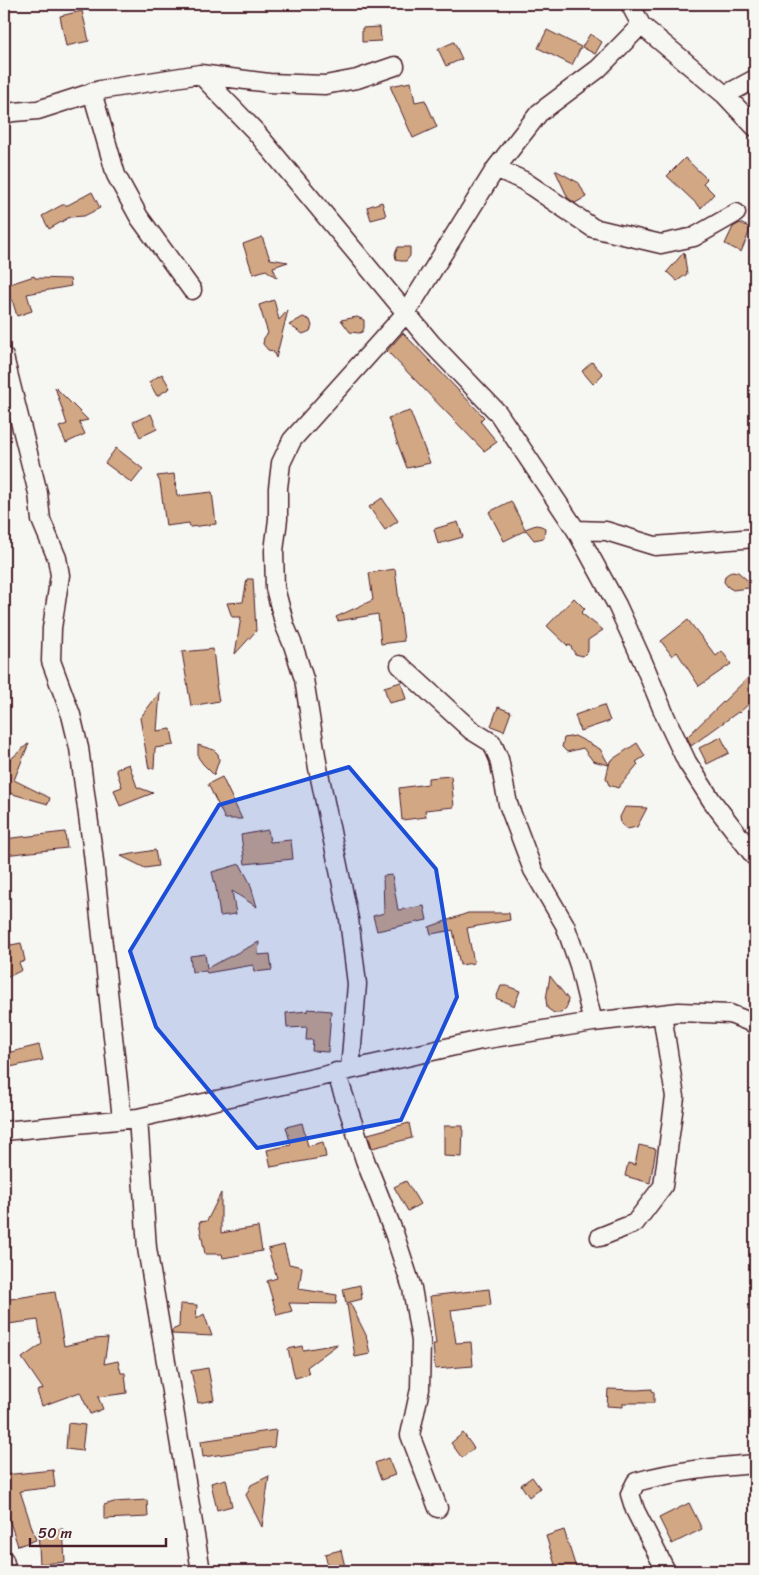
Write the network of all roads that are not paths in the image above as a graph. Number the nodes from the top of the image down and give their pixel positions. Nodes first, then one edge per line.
1 (630, 4) edge
2 (642, 25) junction
3 (395, 66) dead end
4 (200, 74) junction
5 (755, 78) edge
6 (92, 92) junction
7 (725, 95) junction
8 (4, 114) edge
9 (755, 127) edge
10 (496, 168) junction
11 (736, 213) dead end
12 (192, 290) dead end
13 (406, 313) junction
14 (4, 357) edge
15 (576, 530) junction
16 (755, 538) edge
17 (400, 665) dead end
18 (755, 857) edge
19 (662, 1014) junction
20 (594, 1022) junction
21 (755, 1024) edge
22 (343, 1071) junction
23 (130, 1119) junction
24 (4, 1131) edge
25 (600, 1237) dead end
26 (755, 1464) edge
27 (438, 1508) dead end
28 (4, 1560) edge
29 (7, 1571) edge
30 (201, 1571) edge
31 (666, 1571) edge

1 - 2 street
2 - 7 street
2 - 10 street
3 - 4 street
4 - 6 street
4 - 13 street
5 - 7 street
6 - 8 street
6 - 12 street
7 - 9 street
10 - 11 street
10 - 13 street
13 - 15 street
13 - 22 street
14 - 23 street
15 - 16 street
15 - 18 street
17 - 20 street
19 - 20 street
19 - 21 street
19 - 25 street
20 - 22 street
22 - 23 street
22 - 27 street
23 - 24 street
23 - 30 street
26 - 31 street
28 - 29 street

